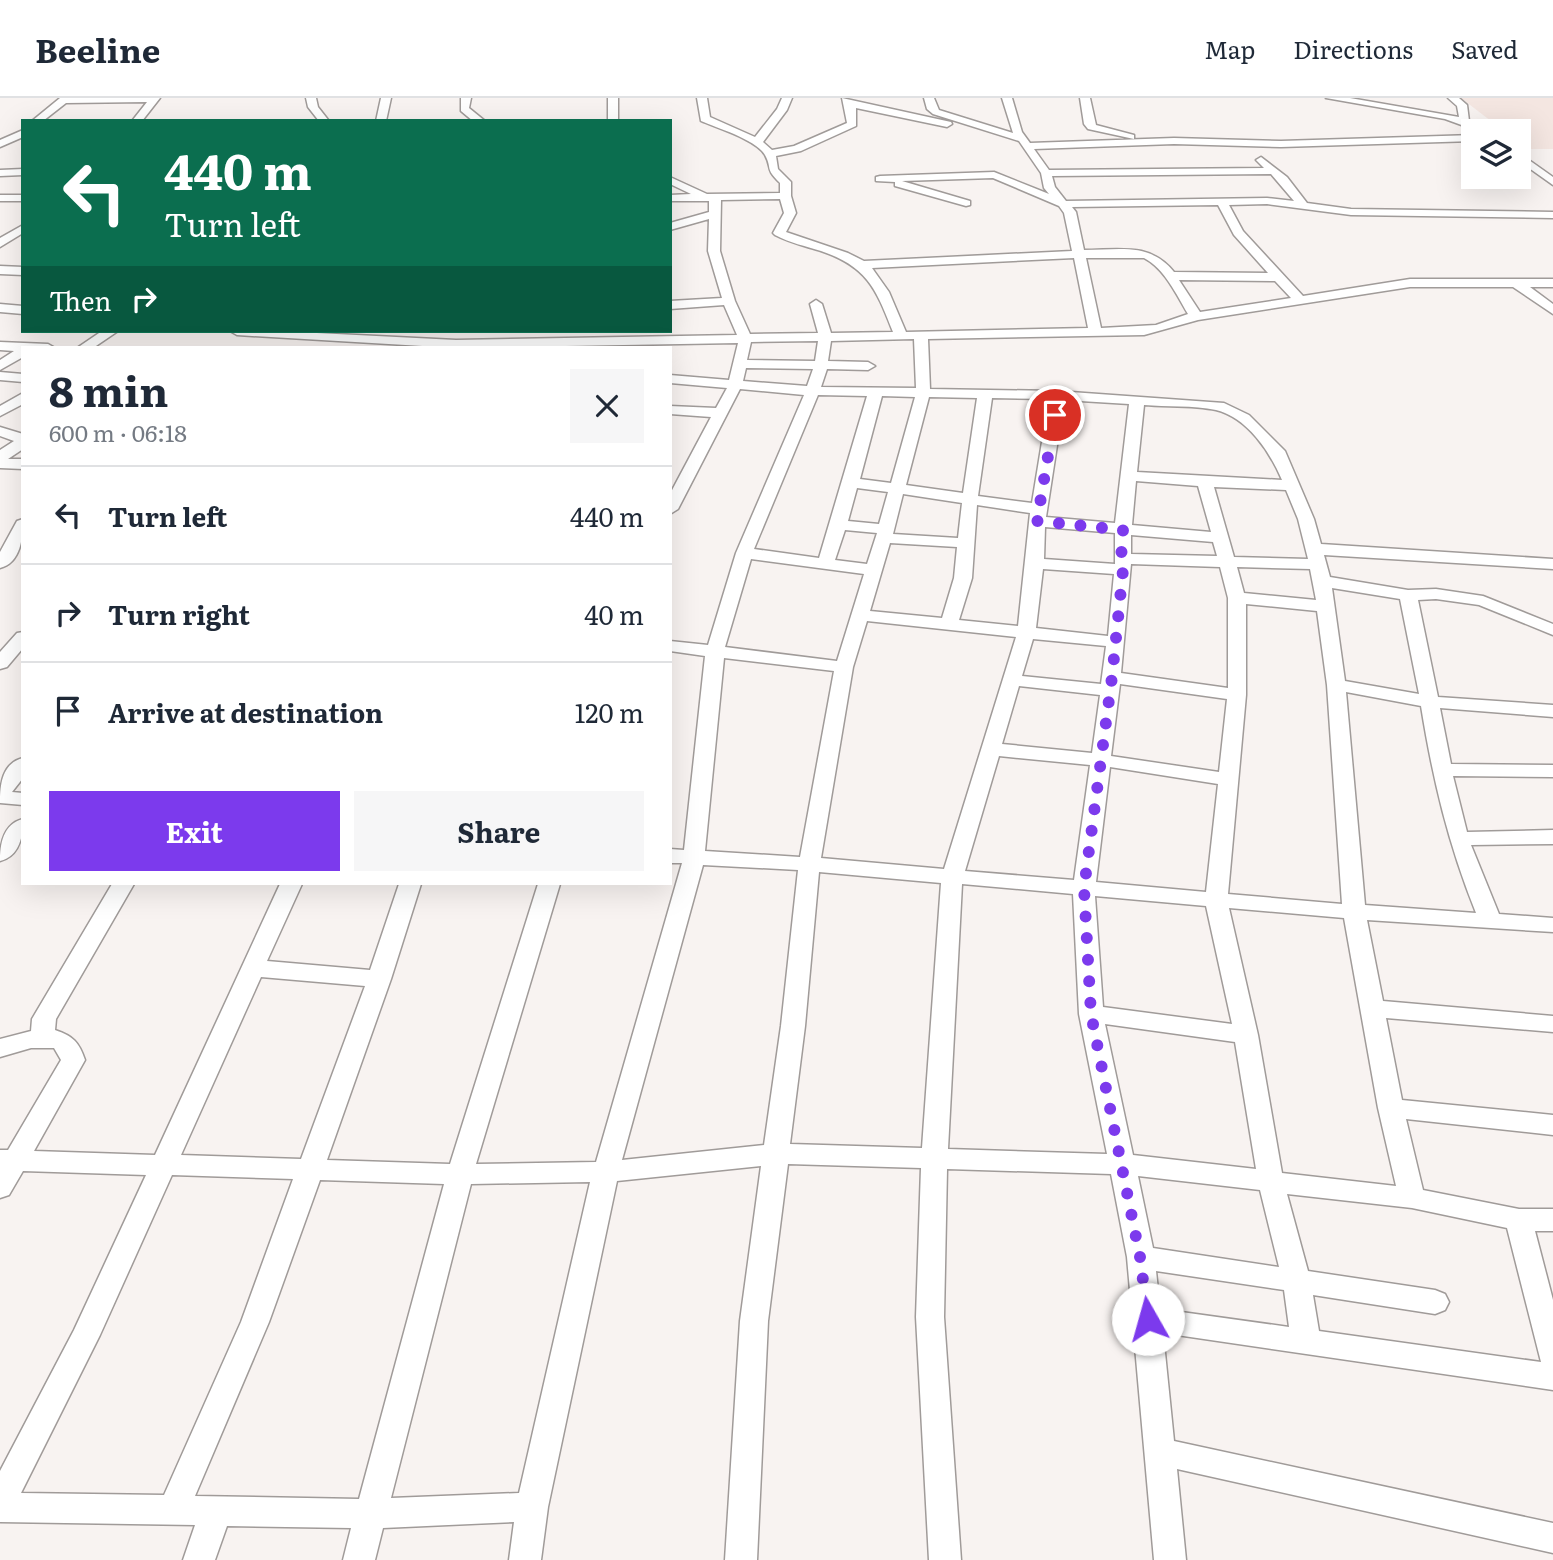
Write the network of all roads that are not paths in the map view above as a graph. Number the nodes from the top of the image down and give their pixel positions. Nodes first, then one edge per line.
1 (154, 98) edge
2 (310, 98) edge
3 (386, 98) edge
4 (466, 98) edge
5 (613, 98) edge
6 (702, 98) edge
7 (787, 98) edge
8 (929, 98) edge
9 (1007, 98) edge
10 (1085, 98) edge
11 (1331, 98) edge
12 (1453, 98) edge
13 (65, 99) edge
14 (848, 101) edge
15 (40, 119) edge
16 (138, 119) edge
17 (322, 119) edge
18 (381, 119) edge
19 (479, 119) edge
20 (613, 119) edge
21 (1464, 119) edge
22 (1461, 120) edge
23 (971, 121) junction
24 (1015, 122) junction
25 (947, 124) dead end
26 (1101, 131) junction
27 (21, 134) edge
28 (1461, 138) edge
29 (758, 142) junction
30 (1024, 142) junction
31 (1164, 142) junction
32 (0, 144) edge
33 (1245, 144) junction
34 (21, 145) edge
35 (1090, 146) junction
36 (769, 154) junction
37 (1531, 165) edge
38 (1271, 171) junction
39 (21, 172) edge
40 (0, 173) edge
41 (1046, 173) junction
42 (672, 181) edge
43 (1553, 182) edge
44 (785, 196) junction
45 (710, 197) junction
46 (0, 198) edge
47 (21, 198) edge
48 (672, 198) edge
49 (1221, 201) junction
50 (966, 203) dead end
51 (1063, 204) junction
52 (1304, 206) junction
53 (715, 214) junction
54 (1553, 215) edge
55 (672, 226) edge
56 (21, 229) edge
57 (0, 243) edge
58 (1077, 254) junction
59 (864, 265) junction
60 (0, 270) edge
61 (21, 271) edge
62 (1170, 276) junction
63 (1281, 277) junction
64 (1515, 282) junction
65 (1553, 283) edge
66 (1300, 300) junction
67 (729, 301) junction
68 (816, 303) dead end
69 (672, 305) edge
70 (0, 308) edge
71 (21, 310) edge
72 (1553, 310) edge
73 (1196, 316) junction
74 (1095, 330) junction
75 (108, 333) edge
76 (264, 333) edge
77 (911, 334) junction
78 (579, 335) edge
79 (871, 335) junction
80 (825, 336) junction
81 (669, 339) edge
82 (745, 339) junction
83 (374, 344) edge
84 (0, 346) edge
85 (87, 346) edge
86 (454, 346) edge
87 (21, 348) edge
88 (21, 353) edge
89 (738, 364) junction
90 (821, 365) junction
91 (0, 366) edge
92 (868, 366) junction
93 (0, 376) edge
94 (21, 378) edge
95 (672, 380) edge
96 (735, 386) junction
97 (813, 391) junction
98 (870, 391) junction
99 (923, 394) junction
100 (985, 394) junction
101 (1057, 395) junction
102 (1137, 399) junction
103 (21, 403) edge
104 (2, 406) edge
105 (672, 410) edge
106 (720, 413) junction
107 (0, 432) edge
108 (21, 439) edge
109 (21, 441) edge
110 (0, 457) edge
111 (0, 463) edge
112 (21, 464) edge
113 (1129, 476) junction
114 (851, 482) junction
115 (1205, 482) junction
116 (1291, 485) junction
117 (898, 487) junction
118 (675, 491) edge
119 (970, 497) junction
120 (1038, 515) junction
121 (839, 524) junction
122 (21, 528) edge
123 (1123, 530) junction
124 (885, 533) junction
125 (1221, 538) junction
126 (965, 544) junction
127 (12, 548) edge
128 (744, 553) junction
129 (1227, 562) junction
130 (0, 563) edge
131 (1035, 563) junction
132 (825, 564) junction
133 (1553, 564) edge
134 (1122, 565) junction
135 (1318, 565) junction
136 (874, 570) junction
137 (1408, 595) junction
138 (1237, 598) junction
139 (1325, 606) junction
140 (860, 615) junction
141 (949, 624) junction
142 (1553, 630) edge
143 (1026, 633) junction
144 (21, 639) edge
145 (1116, 642) junction
146 (672, 646) edge
147 (715, 652) junction
148 (0, 663) edge
149 (844, 667) junction
150 (1012, 680) junction
151 (1111, 684) junction
152 (1336, 685) junction
153 (1237, 695) junction
154 (1430, 702) junction
155 (1553, 711) edge
156 (990, 749) junction
157 (1101, 760) junction
158 (21, 767) edge
159 (1441, 770) junction
160 (1553, 771) edge
161 (1229, 780) junction
162 (0, 795) edge
163 (21, 799) edge
164 (21, 828) edge
165 (1553, 837) edge
166 (1458, 839) junction
167 (0, 854) edge
168 (682, 858) edge
169 (809, 864) junction
170 (952, 877) junction
171 (123, 885) edge
172 (291, 885) edge
173 (410, 885) edge
174 (549, 885) edge
175 (1084, 888) junction
176 (1216, 900) junction
177 (1353, 912) junction
178 (1491, 922) junction
179 (1553, 925) edge
180 (253, 968) junction
181 (379, 979) junction
182 (1372, 1008) junction
183 (1091, 1014) junction
184 (1553, 1024) edge
185 (1246, 1035) junction
186 (42, 1036) junction
187 (0, 1048) edge
188 (1391, 1108) junction
189 (1553, 1125) edge
190 (777, 1154) junction
191 (934, 1158) junction
192 (8, 1160) edge
193 (1121, 1164) junction
194 (161, 1167) junction
195 (310, 1170) junction
196 (606, 1172) junction
197 (460, 1174) junction
198 (1271, 1183) junction
199 (0, 1188) edge
200 (1412, 1198) junction
201 (1519, 1220) junction
202 (1553, 1220) edge
203 (1140, 1257) junction
204 (1297, 1283) junction
205 (1434, 1302) dead end
206 (1148, 1319) junction
207 (1306, 1343) junction
208 (1553, 1358) edge
209 (1553, 1377) edge
210 (1158, 1451) junction
211 (0, 1505) edge
212 (532, 1507) junction
213 (173, 1510) junction
214 (216, 1511) junction
215 (371, 1514) junction
216 (1553, 1538) edge
217 (199, 1560) edge
218 (359, 1560) edge
219 (525, 1560) edge
220 (741, 1560) edge
221 (945, 1560) edge
222 (1170, 1560) edge

1 - 13 street
1 - 16 street
2 - 17 street
3 - 18 street
4 - 19 street
5 - 20 street
6 - 29 street
7 - 29 street
8 - 23 street
9 - 24 street
10 - 26 street
11 - 22 street
12 - 21 street
13 - 15 street
14 - 25 street
14 - 36 street
23 - 24 street
23 - 30 street
24 - 30 street
26 - 31 street
26 - 35 street
27 - 32 street
28 - 33 street
29 - 36 street
30 - 35 street
30 - 41 street
31 - 33 street
31 - 35 street
32 - 34 street
33 - 38 street
36 - 44 street
37 - 43 street
38 - 41 street
38 - 52 street
39 - 40 street
41 - 51 street
42 - 45 street
44 - 45 street
44 - 59 street
45 - 48 street
45 - 53 street
46 - 47 street
49 - 51 street
49 - 52 street
49 - 63 street
50 - 51 street
51 - 58 street
52 - 54 street
53 - 55 street
53 - 67 street
56 - 57 street
58 - 59 street
58 - 62 street
58 - 74 street
59 - 77 street
60 - 61 street
62 - 63 street
62 - 73 street
63 - 66 street
64 - 65 street
64 - 66 street
64 - 72 street
66 - 73 street
67 - 69 street
67 - 82 street
68 - 80 street
70 - 71 street
73 - 74 street
74 - 77 street
75 - 85 street
76 - 83 street
77 - 79 street
77 - 99 street
78 - 81 street
78 - 86 street
79 - 80 street
79 - 92 street
80 - 82 street
80 - 90 street
81 - 82 street
82 - 89 street
83 - 86 street
84 - 87 street
88 - 91 street
89 - 90 street
89 - 96 street
90 - 92 street
90 - 97 street
92 - 98 street
93 - 94 street
95 - 96 street
96 - 97 street
96 - 106 street
97 - 98 street
97 - 128 street
98 - 99 street
98 - 114 street
99 - 100 street
99 - 117 street
100 - 101 street
100 - 119 street
101 - 102 street
101 - 120 street
102 - 113 street
102 - 116 street
103 - 104 street
105 - 106 street
106 - 118 street
107 - 108 street
109 - 110 street
111 - 112 street
113 - 115 street
113 - 123 street
114 - 117 street
114 - 121 street
115 - 116 street
115 - 125 street
116 - 135 street
117 - 119 street
117 - 124 street
119 - 120 street
119 - 126 street
120 - 123 street
120 - 131 street
121 - 124 street
121 - 132 street
122 - 127 street
123 - 125 street
123 - 134 street
124 - 126 street
124 - 136 street
125 - 129 street
126 - 141 street
127 - 130 street
128 - 132 street
128 - 147 street
129 - 134 street
129 - 135 street
129 - 138 street
131 - 134 street
131 - 143 street
132 - 136 street
133 - 135 street
134 - 145 street
135 - 137 street
135 - 139 street
136 - 140 street
137 - 142 street
137 - 154 street
138 - 139 street
138 - 153 street
139 - 152 street
140 - 141 street
140 - 149 street
141 - 143 street
143 - 145 street
143 - 150 street
144 - 148 street
145 - 151 street
146 - 147 street
147 - 149 street
147 - 168 street
149 - 169 street
150 - 151 street
150 - 156 street
151 - 153 street
151 - 157 street
152 - 154 street
152 - 177 street
153 - 161 street
154 - 155 street
154 - 159 street
156 - 157 street
156 - 170 street
157 - 161 street
157 - 175 street
158 - 162 street
159 - 160 street
159 - 166 street
161 - 176 street
162 - 163 street
164 - 167 street
165 - 166 street
166 - 178 street
168 - 169 street
168 - 196 street
169 - 170 street
169 - 190 street
170 - 175 street
170 - 191 street
171 - 186 street
172 - 180 street
173 - 181 street
174 - 197 street
175 - 176 street
175 - 183 street
176 - 177 street
176 - 185 street
177 - 178 street
177 - 182 street
178 - 179 street
180 - 181 street
180 - 194 street
181 - 195 street
182 - 184 street
182 - 188 street
183 - 185 street
183 - 193 street
185 - 198 street
186 - 187 street
186 - 192 street
188 - 189 street
188 - 200 street
190 - 191 street
190 - 196 street
190 - 220 street
191 - 193 street
191 - 221 street
192 - 194 street
192 - 199 street
193 - 198 street
193 - 203 street
194 - 195 street
194 - 211 street
195 - 197 street
195 - 213 street
196 - 197 street
196 - 212 street
197 - 215 street
198 - 200 street
198 - 204 street
200 - 201 street
201 - 202 street
201 - 208 street
203 - 204 street
203 - 206 street
204 - 205 street
204 - 207 street
206 - 207 street
206 - 210 street
207 - 209 street
210 - 216 street
210 - 222 street
211 - 213 street
212 - 215 street
212 - 219 street
213 - 214 street
214 - 215 street
214 - 217 street
215 - 218 street

